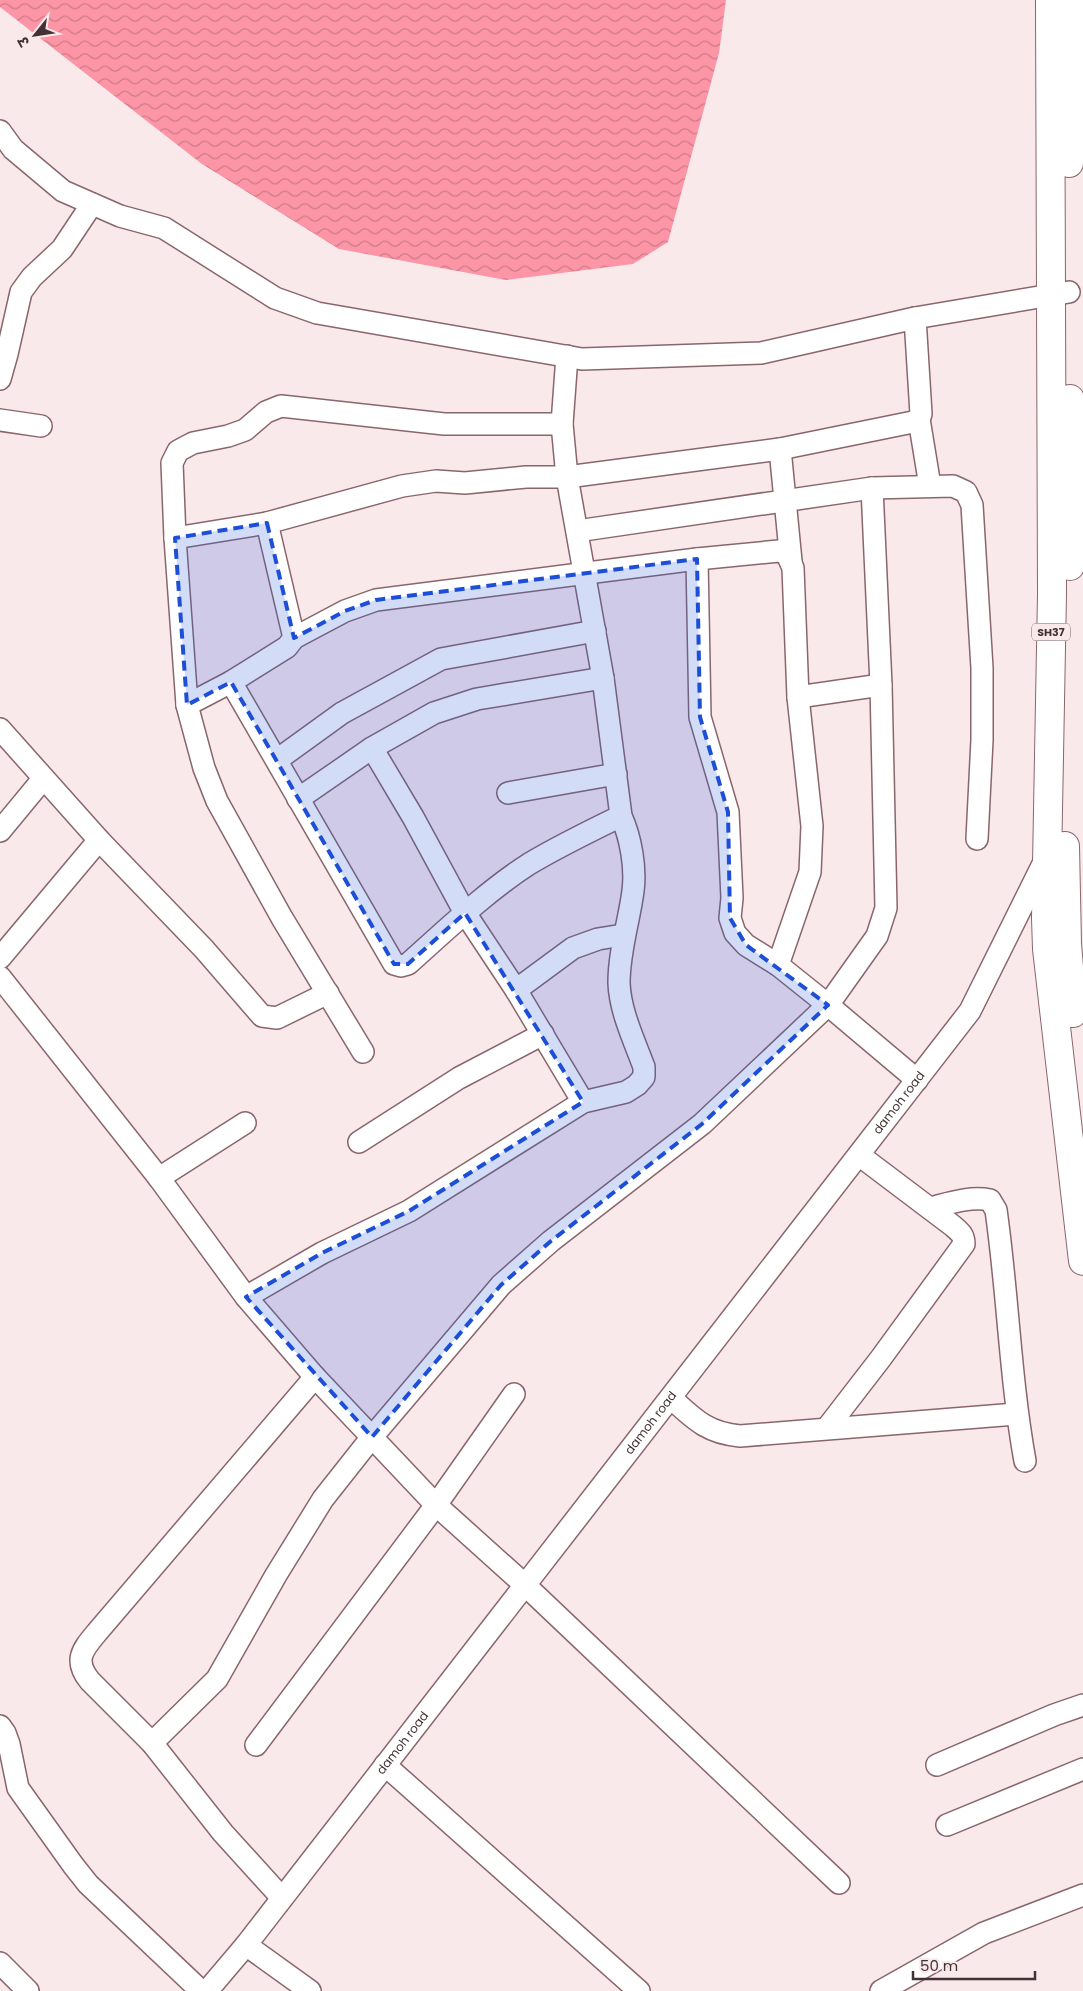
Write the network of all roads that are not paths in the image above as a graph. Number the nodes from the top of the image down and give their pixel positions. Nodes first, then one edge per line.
1 (1050, 0) edge
2 (1070, 0) edge
3 (0, 131) edge
4 (92, 204) junction
5 (1060, 293) junction
6 (915, 318) junction
7 (568, 356) junction
8 (0, 379) edge
9 (919, 419) junction
10 (0, 420) edge
11 (562, 424) junction
12 (41, 426) dead end
13 (780, 449) junction
14 (567, 477) junction
15 (930, 486) junction
16 (872, 488) junction
17 (785, 501) junction
18 (268, 523) junction
19 (577, 531) junction
20 (175, 538) junction
21 (698, 559) junction
22 (791, 561) junction
23 (585, 574) junction
24 (595, 631) junction
25 (294, 638) junction
26 (603, 678) junction
27 (231, 682) junction
28 (881, 685) junction
29 (798, 697) junction
30 (187, 704) junction
31 (0, 729) edge
32 (372, 748) junction
33 (277, 760) junction
34 (616, 774) junction
35 (43, 779) junction
36 (508, 793) dead end
37 (298, 799) junction
38 (621, 816) junction
39 (0, 831) edge
40 (1065, 836) junction
41 (977, 839) dead end
42 (99, 840) junction
43 (1046, 857) junction
44 (1065, 883) edge
45 (465, 913) junction
46 (623, 935) junction
47 (0, 958) edge
48 (778, 965) junction
49 (0, 978) edge
50 (516, 990) junction
51 (328, 993) junction
52 (828, 1004) junction
53 (543, 1034) junction
54 (363, 1052) dead end
55 (917, 1080) junction
56 (1083, 1097) edge
57 (583, 1102) junction
58 (245, 1123) dead end
59 (359, 1142) dead end
60 (859, 1155) junction
61 (159, 1178) junction
62 (930, 1208) junction
63 (1083, 1261) edge
64 (246, 1297) junction
65 (315, 1377) junction
66 (514, 1394) dead end
67 (671, 1398) junction
68 (1016, 1414) junction
69 (827, 1428) junction
70 (372, 1437) junction
71 (1025, 1461) dead end
72 (436, 1505) junction
73 (525, 1585) junction
74 (1083, 1705) edge
75 (0, 1726) edge
76 (152, 1743) junction
77 (256, 1745) dead end
78 (937, 1765) dead end
79 (386, 1766) junction
80 (1083, 1769) edge
81 (947, 1825) dead end
82 (839, 1883) dead end
83 (1083, 1894) edge
84 (282, 1898) junction
85 (246, 1945) junction
86 (0, 1963) edge
87 (27, 1991) edge
88 (201, 1991) edge
89 (207, 1991) edge
90 (310, 1991) edge
91 (639, 1991) edge
92 (881, 1991) edge

1 - 5 main road, SH37
2 - 5 main road, SH37
3 - 4 street
4 - 7 street
4 - 8 street
5 - 6 street
5 - 40 main road, SH37
5 - 43 main road, SH37
6 - 7 street
6 - 9 street
7 - 11 street
9 - 13 street
9 - 15 street
10 - 12 street
11 - 14 street
11 - 20 street
13 - 14 street
13 - 17 street
14 - 18 street
14 - 19 street
15 - 16 street
15 - 41 street
16 - 17 street
16 - 28 street
17 - 19 street
17 - 22 street
18 - 20 street
18 - 25 street
19 - 23 street
20 - 30 street
21 - 22 street
21 - 23 street
21 - 48 street
22 - 29 street
23 - 24 street
23 - 25 street
24 - 26 street
24 - 33 street
25 - 27 street
26 - 32 street
26 - 34 street
27 - 30 street
27 - 33 street
28 - 29 street
28 - 52 street
29 - 48 street
30 - 51 street
31 - 35 street
32 - 37 street
32 - 45 street
33 - 37 street
34 - 36 street
34 - 38 street
35 - 39 street
35 - 42 street
37 - 45 street
38 - 45 street
38 - 46 street
40 - 43 street, damoh road
40 - 44 main road, SH37
42 - 47 street
42 - 51 street
43 - 44 main road, SH37
43 - 55 street, damoh road
44 - 56 main road, SH37
44 - 63 main road, SH37
45 - 50 street
46 - 50 street
46 - 57 street
48 - 52 street
49 - 61 street
50 - 53 street
51 - 54 street
52 - 55 street
52 - 70 street
53 - 57 street
53 - 59 street
55 - 60 street, damoh road
57 - 64 street
58 - 61 street
60 - 62 street
60 - 67 street, damoh road
61 - 64 street
62 - 68 street
62 - 69 street
64 - 65 street
65 - 70 street
65 - 76 street
66 - 72 street
67 - 69 street
67 - 73 street, damoh road
68 - 69 street
68 - 71 street
70 - 72 street
70 - 76 street
72 - 73 street
72 - 77 street
73 - 79 street, damoh road
73 - 82 street
74 - 78 street
75 - 88 street
76 - 84 street
79 - 84 street, damoh road
79 - 91 street
80 - 81 street
83 - 92 street
84 - 85 street, damoh road
85 - 89 street, damoh road
85 - 90 street
86 - 87 street

